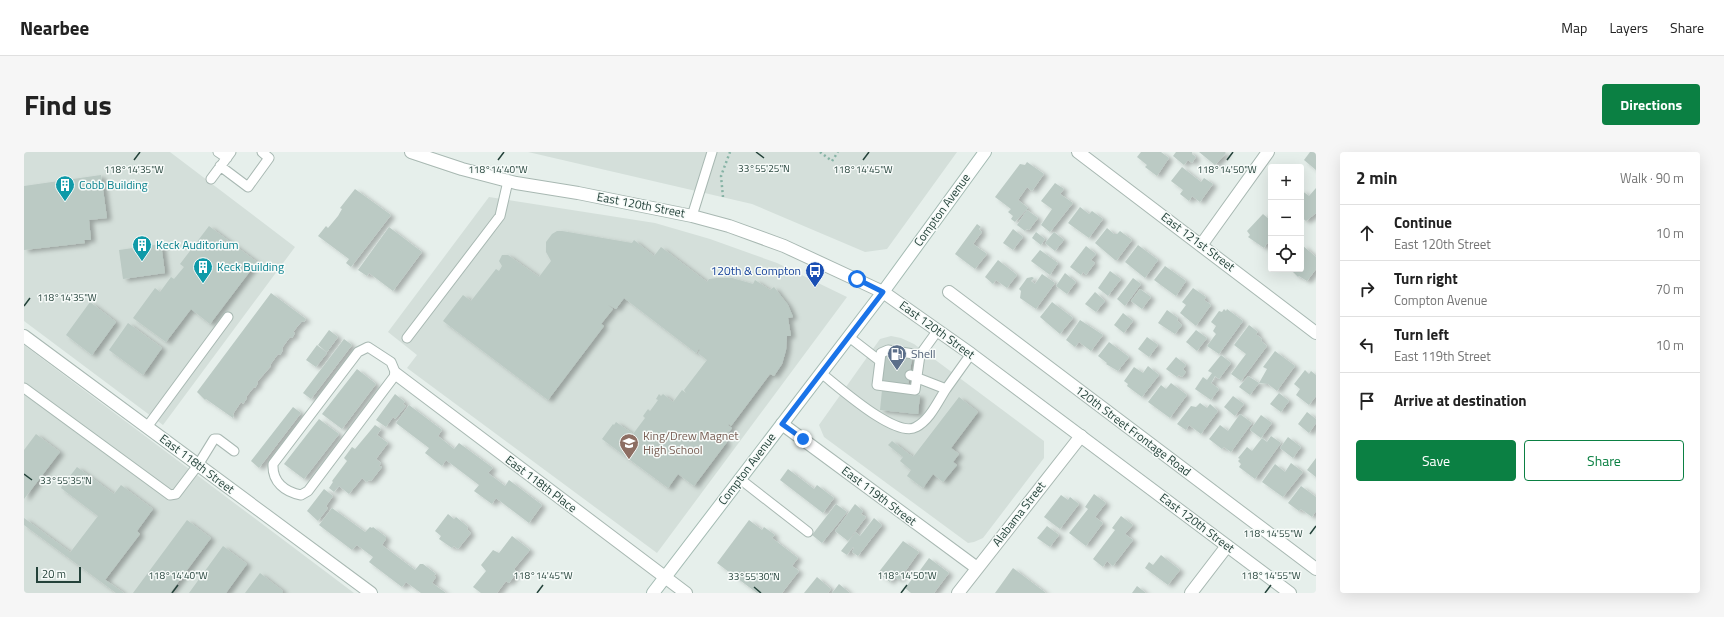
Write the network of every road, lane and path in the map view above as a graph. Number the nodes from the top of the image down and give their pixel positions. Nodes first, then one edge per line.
1 (218, 152) edge
2 (262, 152) edge
3 (411, 152) edge
4 (712, 152) edge
5 (730, 152) edge
6 (820, 152) edge
7 (838, 152) edge
8 (985, 152) edge
9 (1078, 152) edge
10 (1268, 152) edge
11 (229, 155) edge
12 (220, 166) junction
13 (211, 179) dead end
14 (508, 181) junction
15 (723, 197) dead end
16 (692, 216) junction
17 (1202, 244) junction
18 (883, 292) junction
19 (949, 292) dead end
20 (228, 316) dead end
21 (938, 330) junction
22 (1316, 333) edge
23 (24, 336) edge
24 (849, 337) junction
25 (407, 338) dead end
26 (971, 354) junction
27 (920, 355) junction
28 (881, 366) junction
29 (821, 373) junction
30 (396, 374) junction
31 (913, 376) junction
32 (24, 388) edge
33 (946, 389) junction
34 (782, 424) junction
35 (147, 427) junction
36 (1080, 436) junction
37 (234, 451) dead end
38 (198, 465) junction
39 (740, 479) junction
40 (808, 532) dead end
41 (1227, 546) junction
42 (977, 568) junction
43 (1316, 569) edge
44 (665, 578) junction
45 (371, 593) edge
46 (653, 593) edge
47 (686, 593) edge
48 (958, 593) edge
49 (1191, 593) edge
50 (1290, 593) edge

1 - 11 lane
2 - 12 lane
3 - 14 street, East 120th Street
4 - 16 lane
5 - 15 path
6 - 7 path
8 - 18 street, Compton Avenue
9 - 17 street, East 121st Street
10 - 17 street
11 - 12 lane
12 - 13 lane
14 - 16 street, East 120th Street
14 - 25 lane
16 - 18 street, East 120th Street
17 - 22 street, East 121st Street
18 - 21 street, East 120th Street
18 - 24 street, Compton Avenue
19 - 43 street, 120th Street Frontage Road
20 - 35 lane
21 - 26 street, East 120th Street
21 - 27 lane
23 - 35 street, East 118th Street
24 - 28 lane
24 - 29 street, Compton Avenue
26 - 33 lane
26 - 36 street, East 120th Street
27 - 28 lane
27 - 31 lane
28 - 31 lane
29 - 33 lane
29 - 34 street, Compton Avenue
30 - 30 lane
30 - 44 street, East 118th Place
31 - 33 lane
32 - 38 lane
34 - 39 street, Compton Avenue
34 - 42 street, East 119th Street
35 - 38 street, East 118th Street
36 - 41 street, East 120th Street
36 - 42 street, Alabama Street
37 - 38 lane
38 - 45 street, East 118th Street
39 - 40 lane
39 - 44 street, Compton Avenue
41 - 49 street
41 - 50 street, East 120th Street
42 - 48 street, Alabama Street
44 - 46 street, Compton Avenue
44 - 47 street, East 118th Place

